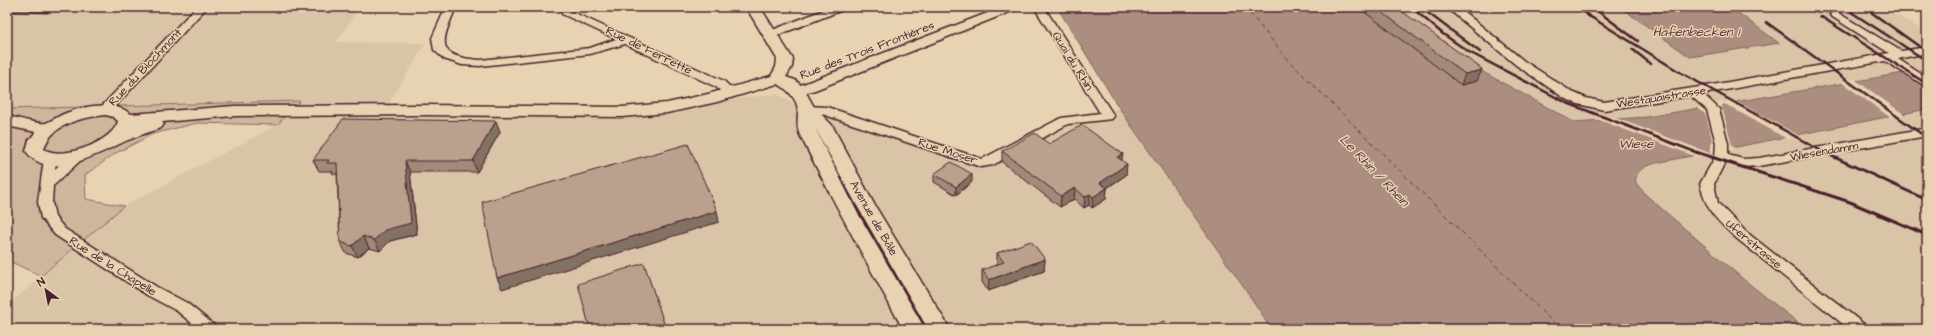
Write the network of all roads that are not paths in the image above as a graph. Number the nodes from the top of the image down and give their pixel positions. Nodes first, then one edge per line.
1 (202, 7) edge
2 (451, 7) edge
3 (753, 7) edge
4 (841, 7) edge
5 (1013, 7) edge
6 (1039, 7) edge
7 (1451, 7) edge
8 (566, 12) dead end
9 (1835, 14) tunnel mouth
10 (770, 35) junction
11 (626, 39) junction
12 (1927, 50) edge
13 (1900, 61) junction
14 (777, 79) junction
15 (1927, 83) edge
16 (797, 91) junction
17 (730, 92) junction
18 (1694, 92) junction
19 (105, 110) junction
20 (807, 110) junction
21 (189, 115) junction
22 (1108, 116) joint
23 (127, 120) junction
24 (7, 121) edge
25 (48, 129) junction
26 (1927, 132) edge
27 (114, 140) junction
28 (1721, 155) junction
29 (76, 157) junction
30 (50, 159) junction
31 (48, 184) junction
32 (209, 329) edge
33 (914, 329) edge
34 (939, 329) edge
35 (1860, 329) edge

1 - 19 street, Rue du Blochmont
2 - 11 street
3 - 10 main road
4 - 10 street
5 - 16 street, Rue des Trois Frontières
6 - 22 street, Quai du Rhin
7 - 18 street, Westquaistrasse
8 - 11 street, Rue de Ferrette
9 - 13 street
10 - 14 main road
11 - 17 street, Rue de Ferrette
12 - 13 street, Westquaistrasse
13 - 15 street
13 - 18 street, Westquaistrasse
14 - 16 main road, Avenue de Bâle
14 - 17 main road
16 - 20 main road, Avenue de Bâle
17 - 21 main road
18 - 28 street
19 - 23 main road
19 - 25 main road
20 - 22 street, Rue Moser
20 - 33 main road, Avenue de Bâle
20 - 34 main road, Avenue de Bâle
21 - 23 main road
21 - 27 main road
23 - 27 main road
24 - 25 main road
25 - 30 main road
26 - 28 street, Wiesendamm
27 - 29 main road
28 - 35 street, Uferstrasse
29 - 30 main road
29 - 31 street
30 - 31 street, Rue de la Chapelle
31 - 32 street, Rue de la Chapelle

